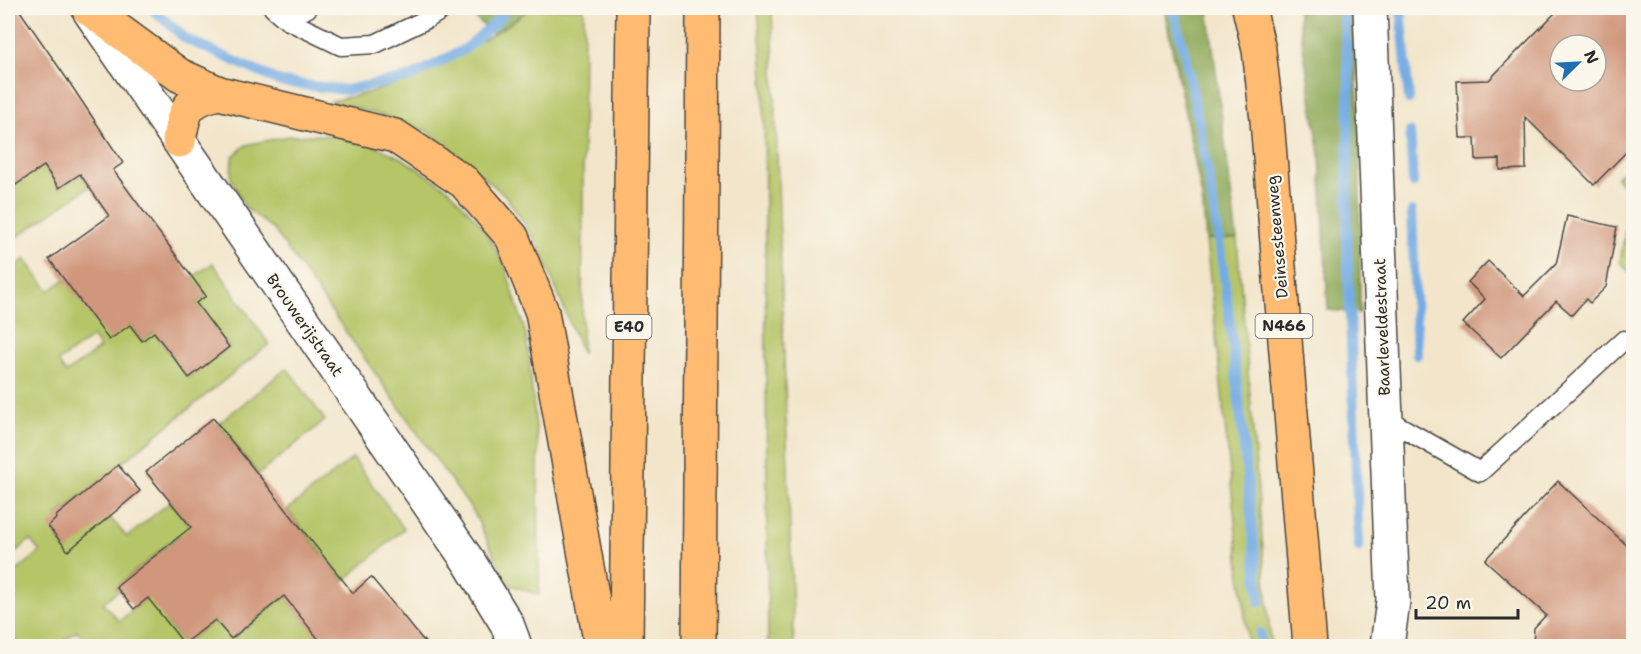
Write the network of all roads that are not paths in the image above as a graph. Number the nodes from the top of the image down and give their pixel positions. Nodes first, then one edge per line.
1 (88, 8) edge
2 (273, 8) edge
3 (308, 8) edge
4 (445, 8) edge
5 (633, 8) edge
6 (703, 8) edge
7 (1249, 8) edge
8 (1370, 8) edge
9 (287, 20) junction
10 (219, 93) junction
11 (179, 141) junction
12 (1624, 340) dead end
13 (1385, 418) junction
14 (515, 646) edge
15 (601, 646) edge
16 (626, 646) edge
17 (699, 646) edge
18 (1310, 646) edge
19 (1387, 646) edge

1 - 10 main road
1 - 11 street, Brouwerijstraat
2 - 9 lane
3 - 9 lane
4 - 9 lane
5 - 16 main road, E40
6 - 17 main road
7 - 18 main road, Deinsesteenweg / N466
8 - 13 street, Baarleveldestraat
10 - 11 main road
10 - 15 main road
11 - 14 street, Brouwerijstraat
12 - 13 lane
13 - 19 street, Baarleveldestraat

